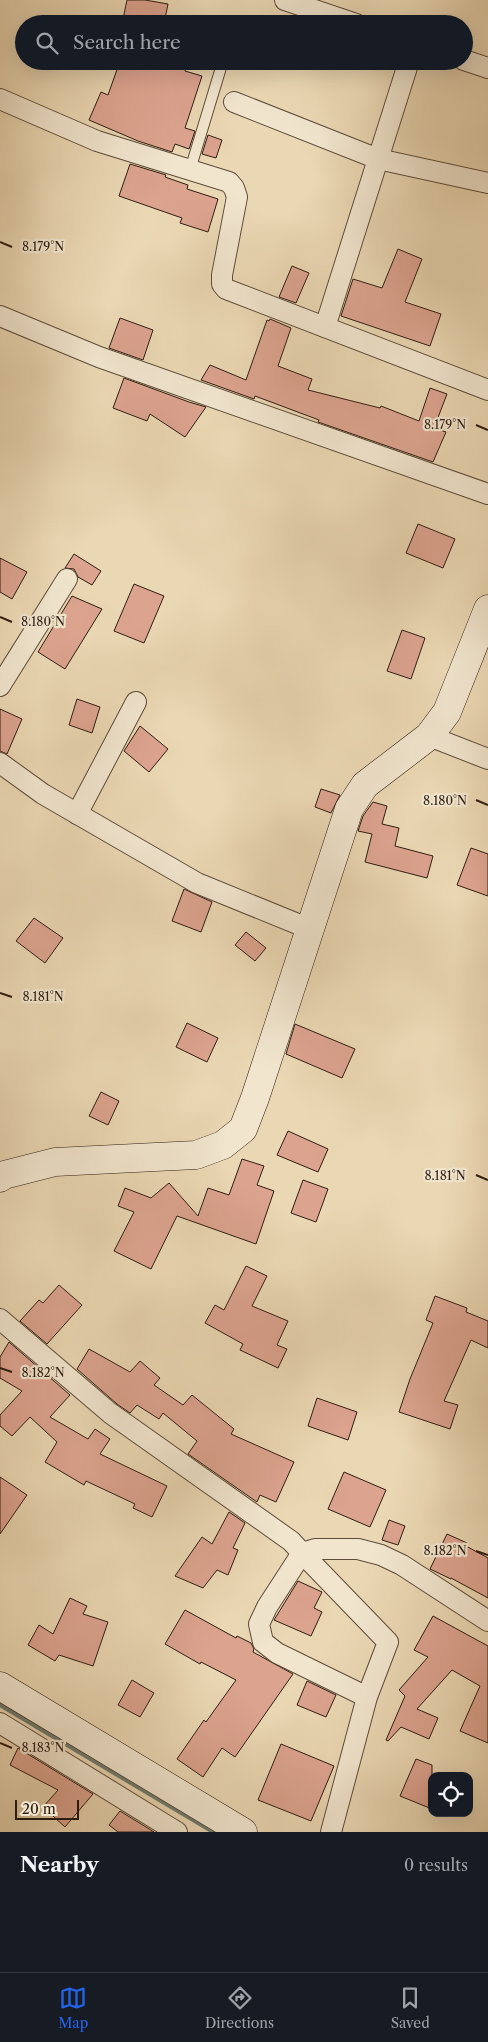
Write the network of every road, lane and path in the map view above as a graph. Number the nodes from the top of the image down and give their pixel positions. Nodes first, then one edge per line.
1 (285, 0) edge
2 (329, 15) edge
3 (473, 63) edge
4 (488, 68) edge
5 (220, 70) edge
6 (406, 70) edge
7 (0, 99) edge
8 (234, 102) dead end
9 (378, 159) junction
10 (190, 170) junction
11 (488, 183) edge
12 (0, 316) edge
13 (325, 327) junction
14 (488, 390) edge
15 (488, 494) edge
16 (67, 578) dead end
17 (488, 609) edge
18 (0, 686) edge
19 (136, 702) dead end
20 (429, 736) junction
21 (488, 759) edge
22 (0, 763) edge
23 (78, 814) junction
24 (310, 929) junction
25 (1, 1174) edge
26 (0, 1319) edge
27 (302, 1553) junction
28 (488, 1621) edge
29 (0, 1686) edge
30 (367, 1697) junction
31 (0, 1723) edge
32 (177, 1832) edge
33 (242, 1832) edge
34 (331, 1832) edge

1 - 2 street
3 - 4 street
5 - 10 lane
6 - 9 street
7 - 10 street
8 - 9 street
9 - 11 street
9 - 13 street
10 - 13 street
12 - 15 street
13 - 14 street
16 - 18 street
17 - 20 street
19 - 23 street
20 - 21 street
20 - 24 street
22 - 23 street
23 - 24 street
24 - 25 street
26 - 27 street
27 - 28 street
27 - 30 street
27 - 30 street
29 - 33 street
30 - 34 street
31 - 32 street

